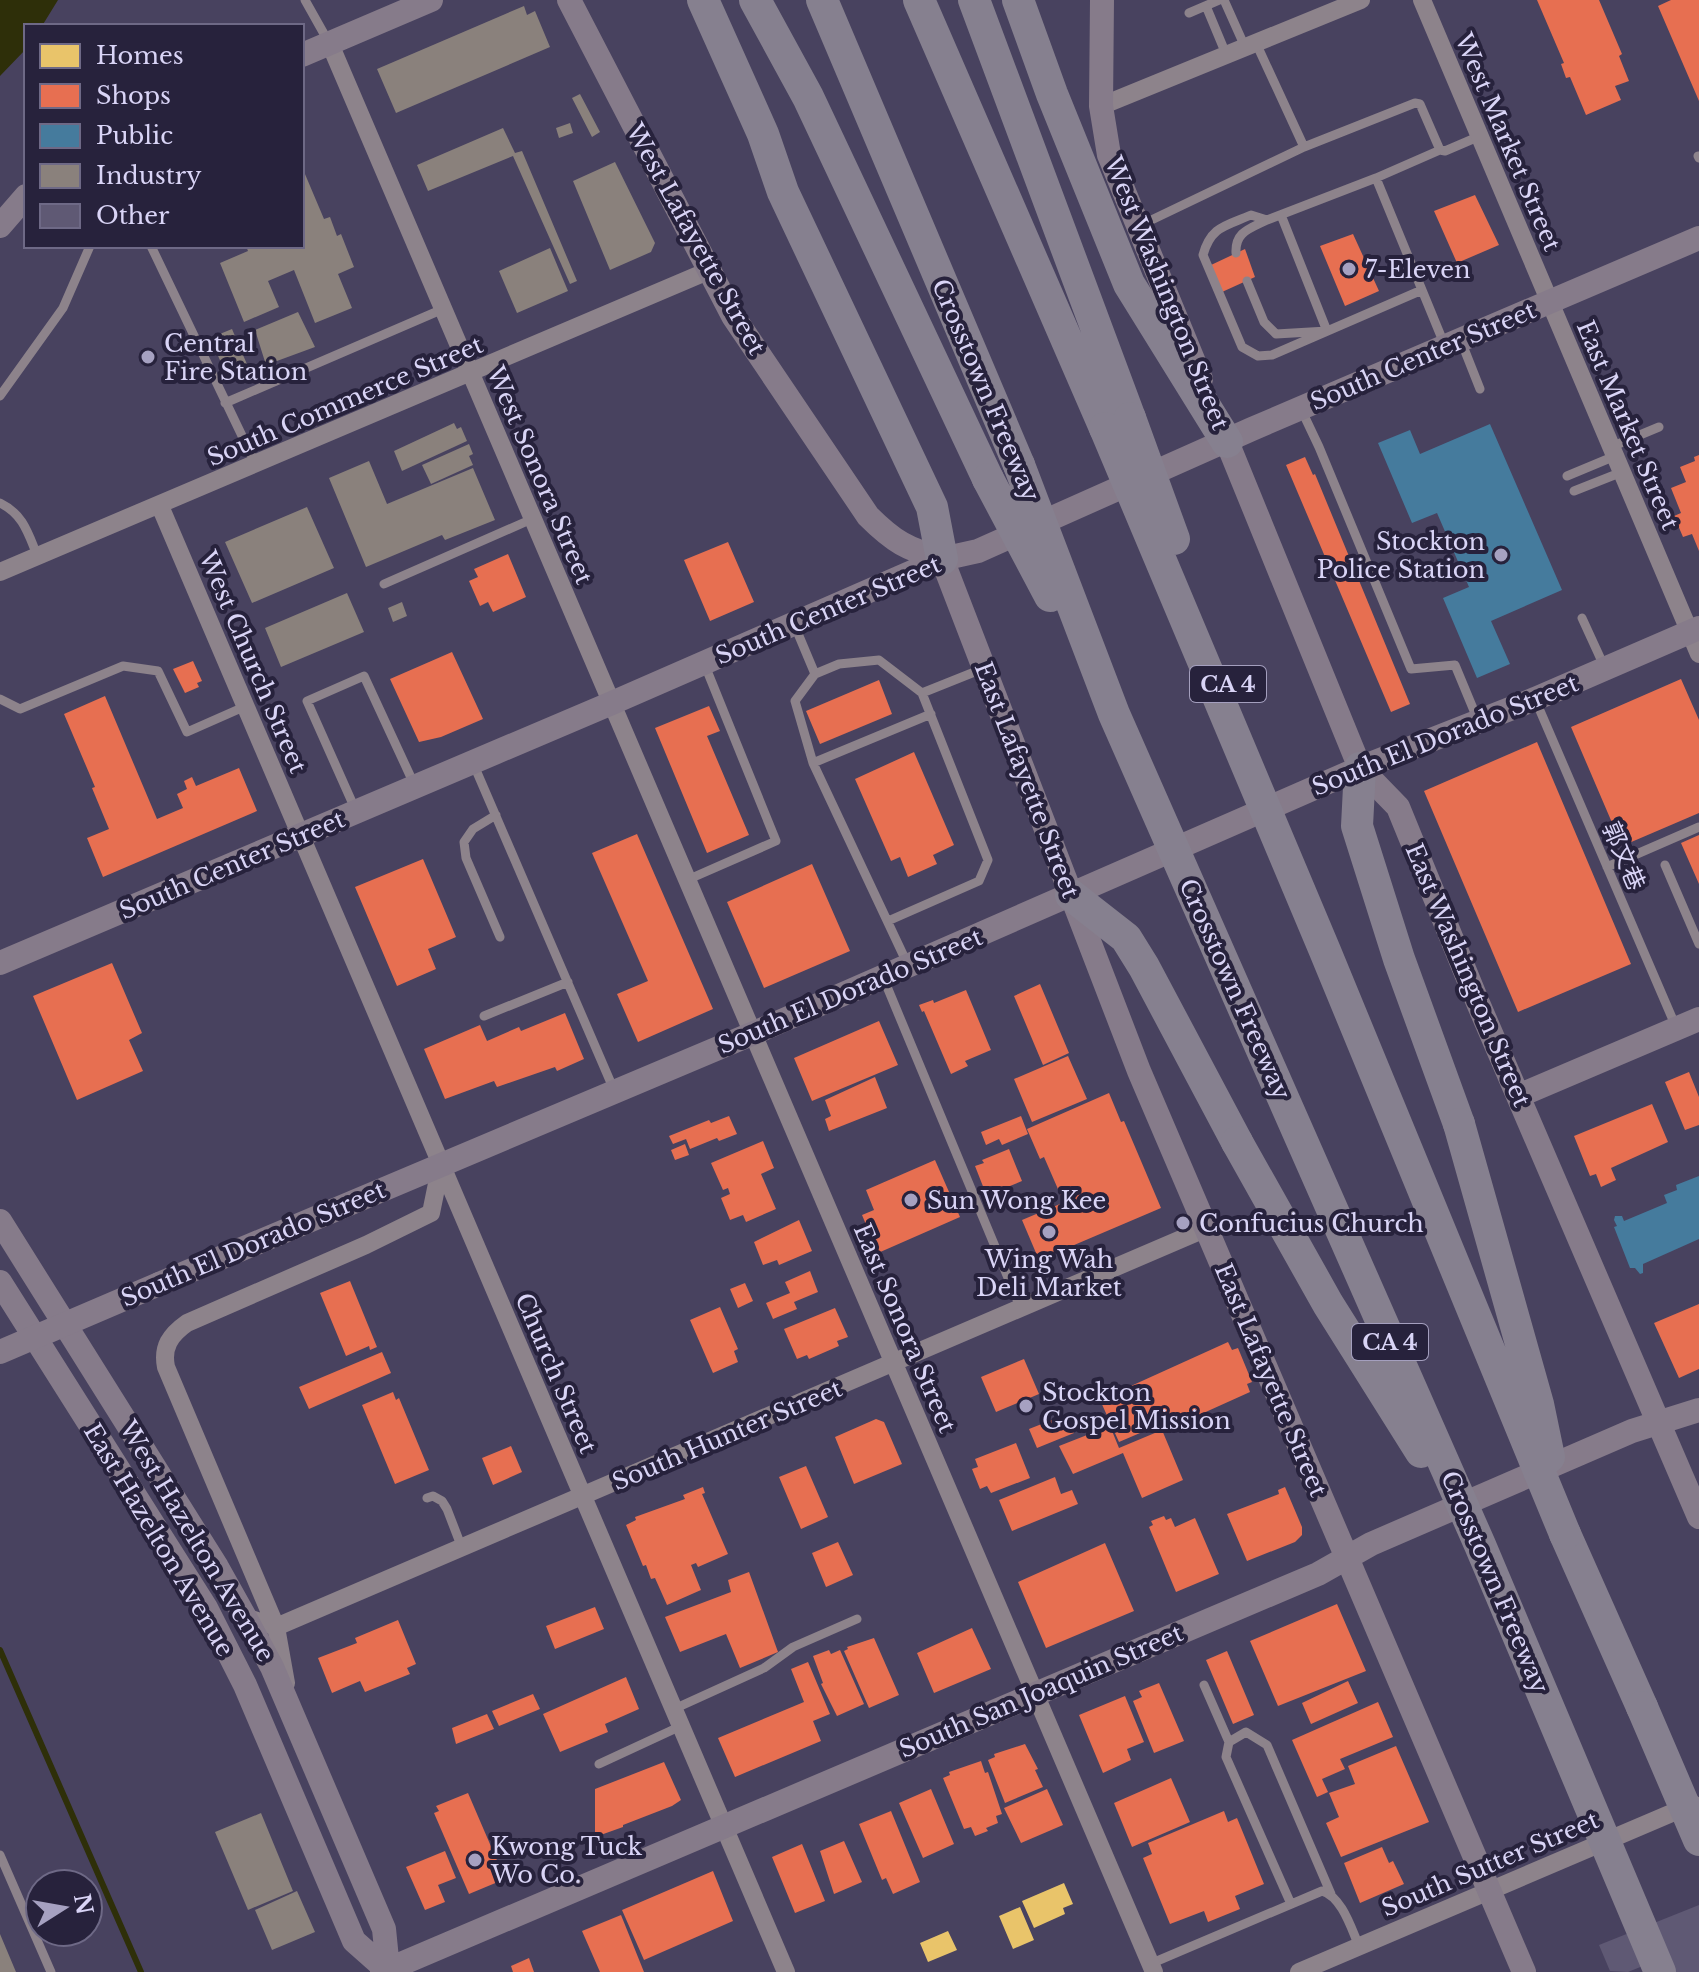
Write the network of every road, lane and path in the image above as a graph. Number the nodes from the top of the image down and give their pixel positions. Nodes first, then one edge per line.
1 (305, 0) edge
2 (431, 0) edge
3 (569, 0) edge
4 (703, 0) edge
5 (755, 0) edge
6 (822, 0) edge
7 (919, 0) edge
8 (974, 0) edge
9 (1018, 0) edge
10 (1102, 0) edge
11 (1221, 0) edge
12 (1361, 0) edge
13 (1422, 0) edge
14 (1206, 6) junction
15 (1189, 13) dead end
16 (330, 44) junction
17 (1250, 45) junction
18 (304, 54) edge
19 (1226, 54) junction
20 (1101, 106) junction
21 (1480, 136) junction
22 (1304, 147) junction
23 (1440, 150) junction
24 (1376, 178) junction
25 (24, 198) edge
26 (1281, 215) junction
27 (1267, 220) junction
28 (0, 226) edge
29 (1138, 227) junction
30 (1699, 238) edge
31 (89, 248) edge
32 (152, 248) edge
33 (1236, 253) dead end
34 (708, 271) junction
35 (1247, 281) dead end
36 (1422, 290) junction
37 (1550, 302) junction
38 (443, 309) junction
39 (1327, 331) junction
40 (1453, 343) junction
41 (470, 373) junction
42 (1480, 389) dead end
43 (0, 396) edge
44 (225, 403) junction
45 (1301, 409) junction
46 (1117, 423) junction
47 (1659, 427) dead end
48 (1227, 442) junction
49 (1616, 458) junction
50 (256, 465) junction
51 (1567, 476) dead end
52 (1574, 491) dead end
53 (0, 503) edge
54 (160, 506) junction
55 (532, 519) junction
56 (37, 555) junction
57 (942, 559) junction
58 (0, 572) edge
59 (384, 584) dead end
60 (1582, 618) dead end
61 (794, 624) junction
62 (1696, 638) edge
63 (704, 663) junction
64 (984, 669) junction
65 (1605, 669) junction
66 (815, 674) junction
67 (922, 693) junction
68 (0, 699) edge
69 (1535, 699) junction
70 (612, 703) junction
71 (246, 706) junction
72 (931, 714) junction
73 (1114, 714) junction
74 (1478, 721) junction
75 (473, 763) junction
76 (813, 763) junction
77 (1360, 768) junction
78 (416, 787) junction
79 (357, 812) junction
80 (496, 815) junction
81 (1699, 827) edge
82 (301, 836) junction
83 (1665, 865) dead end
84 (1607, 867) junction
85 (687, 880) junction
86 (1071, 895) junction
87 (888, 921) junction
88 (500, 937) dead end
89 (1699, 944) edge
90 (0, 963) edge
91 (909, 966) junction
92 (883, 977) junction
93 (568, 982) junction
94 (484, 1016) dead end
95 (1688, 1024) edge
96 (754, 1033) junction
97 (615, 1091) junction
98 (1518, 1096) junction
99 (441, 1164) junction
100 (0, 1221) edge
101 (1207, 1228) junction
102 (0, 1282) edge
103 (1021, 1309) junction
104 (0, 1352) edge
105 (894, 1364) junction
106 (1699, 1410) edge
107 (1659, 1423) junction
108 (583, 1497) junction
109 (427, 1498) dead end
110 (1699, 1517) edge
111 (1565, 1534) junction
112 (1480, 1545) junction
113 (462, 1548) junction
114 (1347, 1558) junction
115 (245, 1617) junction
116 (857, 1619) dead end
117 (276, 1627) junction
118 (1204, 1685) dead end
119 (1035, 1694) junction
120 (293, 1717) junction
121 (677, 1718) junction
122 (1229, 1742) junction
123 (599, 1764) dead end
124 (1699, 1801) edge
125 (724, 1827) junction
126 (1699, 1840) edge
127 (0, 1855) edge
128 (1490, 1890) junction
129 (1331, 1894) junction
130 (1291, 1904) junction
131 (1359, 1946) junction
132 (1152, 1968) edge
133 (386, 1971) edge
134 (51, 1972) edge
135 (786, 1972) edge
136 (1299, 1972) edge
137 (1524, 1972) edge
138 (1660, 1972) edge

1 - 16 lane
2 - 16 main road
3 - 34 main road, West Lafayette Street
4 - 57 highway
5 - 73 highway, CA 4, bridge
6 - 73 highway, Crosstown Freeway / CA 4, bridge
7 - 46 highway, CA 4
8 - 46 highway
9 - 48 highway
10 - 20 main road, West Washington Street
11 - 14 lane
11 - 17 lane
12 - 17 street
13 - 21 street, West Market Street
14 - 15 lane
14 - 19 lane
16 - 18 main road
16 - 38 street, West Sonora Street
17 - 19 street
17 - 22 lane
19 - 20 street
20 - 29 main road, West Washington Street
21 - 23 lane
21 - 37 street, West Market Street
22 - 23 lane
22 - 29 lane
23 - 24 lane
24 - 26 lane
24 - 36 lane
25 - 28 main road
26 - 27 lane
26 - 39 lane
27 - 33 lane
27 - 39 lane
29 - 48 main road, West Washington Street
30 - 37 main road, South Center Street
31 - 43 lane
32 - 44 lane
34 - 41 street, South Commerce Street
34 - 57 main road, West Lafayette Street
35 - 39 lane
36 - 39 lane
36 - 40 lane
37 - 40 main road, South Center Street
37 - 49 street, East Market Street
38 - 41 street, West Sonora Street
38 - 44 lane
40 - 42 lane
40 - 45 main road, South Center Street
41 - 50 street, South Commerce Street
41 - 55 street, West Sonora Street
44 - 50 lane
45 - 48 main road, South Center Street
45 - 74 lane
46 - 111 highway, CA 4, bridge
47 - 49 lane
48 - 57 main road, South Center Street
48 - 77 main road, East Washington Street
49 - 51 lane
49 - 52 lane
49 - 62 street, East Market Street
50 - 54 street, South Commerce Street
53 - 56 lane
54 - 56 street, South Commerce Street
54 - 71 street, West Church Street
55 - 59 lane
55 - 70 street, West Sonora Street
56 - 58 street, South Commerce Street
57 - 61 main road, South Center Street
57 - 64 main road, East Lafayette Street
60 - 65 lane
61 - 63 main road, South Center Street
61 - 66 lane
62 - 65 main road, South El Dorado Street
63 - 70 main road, South Center Street
63 - 85 lane
64 - 67 lane
64 - 86 main road, East Lafayette Street
65 - 69 main road, South El Dorado Street
66 - 67 lane
66 - 76 lane
67 - 72 lane
68 - 71 lane
69 - 74 main road, South El Dorado Street
69 - 84 lane, 郭文巷
70 - 75 main road, South Center Street
70 - 85 street, East Sonora Street
71 - 82 street, West Church Street
72 - 76 lane
72 - 87 lane
73 - 112 highway, Crosstown Freeway / CA 4, bridge
74 - 77 main road, South El Dorado Street
75 - 78 main road, South Center Street
75 - 80 lane
76 - 87 lane
77 - 86 main road, South El Dorado Street
77 - 98 main road, East Washington Street
77 - 111 highway, bridge
78 - 79 main road, South Center Street
78 - 79 lane
79 - 82 main road, South Center Street
80 - 88 lane
80 - 93 lane
81 - 84 lane
82 - 90 main road, South Center Street
82 - 99 street, Church Street
83 - 89 lane
84 - 95 lane, 郭文巷
85 - 96 street, East Sonora Street
86 - 91 main road, South El Dorado Street
86 - 101 main road, East Lafayette Street
86 - 112 highway, bridge
87 - 91 lane
91 - 92 main road, South El Dorado Street
92 - 96 main road, South El Dorado Street
92 - 103 lane
93 - 94 lane
93 - 97 lane
95 - 98 main road
96 - 97 main road, South El Dorado Street
96 - 105 street, East Sonora Street
97 - 99 main road, South El Dorado Street
98 - 107 main road, East Washington Street
99 - 104 main road, South El Dorado Street, bridge
99 - 108 street, Church Street
99 - 117 street
100 - 115 main road, West Hazelton Avenue
101 - 103 street, South Hunter Street
101 - 114 main road, East Lafayette Street
102 - 133 main road, East Hazelton Avenue
103 - 105 street, South Hunter Street
105 - 108 street, South Hunter Street
105 - 119 street, East Sonora Street
106 - 107 main road, South San Joaquin Street
107 - 110 main road, East Washington Street
107 - 114 main road, South San Joaquin Street
108 - 113 street, South Hunter Street
108 - 121 street, Church Street
109 - 113 lane
111 - 126 highway, CA 4, bridge
112 - 138 highway, Crosstown Freeway / CA 4, bridge
113 - 117 street, South Hunter Street
114 - 119 main road, South San Joaquin Street
114 - 128 main road, East Lafayette Street
115 - 117 street
115 - 120 main road, West Hazelton Avenue
116 - 121 lane
117 - 120 street
118 - 122 lane
119 - 125 main road, South San Joaquin Street
119 - 132 street, East Sonora Street
120 - 133 main road, West Hazelton Avenue
121 - 123 lane
121 - 125 street, Church Street
122 - 129 lane
122 - 130 lane
124 - 128 street, South Sutter Street
125 - 133 main road, South San Joaquin Street
125 - 135 street, Church Street
127 - 134 lane
128 - 131 street, South Sutter Street
128 - 137 main road, East Lafayette Street
129 - 130 lane
129 - 131 lane
130 - 132 lane
131 - 136 street, South Sutter Street

